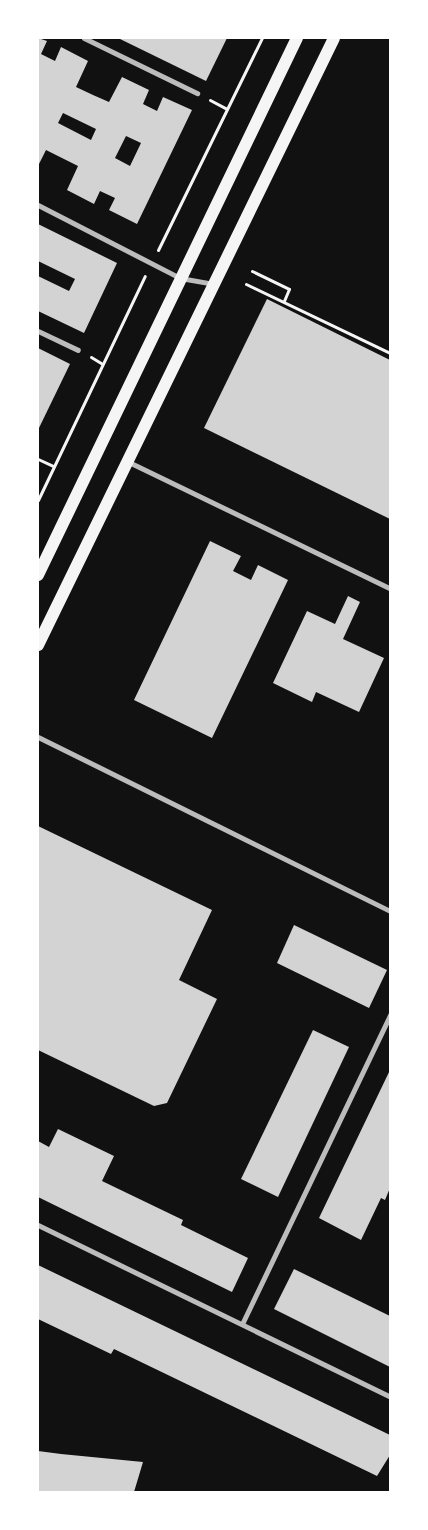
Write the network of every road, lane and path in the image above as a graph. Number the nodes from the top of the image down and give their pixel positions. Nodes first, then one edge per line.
1 (84, 38) edge
2 (297, 38) edge
3 (334, 38) edge
4 (197, 93) dead end
5 (38, 205) edge
6 (252, 270) dead end
7 (180, 278) junction
8 (214, 284) junction
9 (246, 284) dead end
10 (284, 301) junction
11 (38, 330) edge
12 (78, 350) dead end
13 (390, 353) edge
14 (38, 459) edge
15 (128, 461) junction
16 (53, 466) dead end
17 (38, 575) edge
18 (390, 588) edge
19 (38, 644) edge
20 (38, 737) edge
21 (390, 911) edge
22 (390, 1016) edge
23 (38, 1225) edge
24 (242, 1324) junction
25 (390, 1397) edge

1 - 4 street
2 - 7 main road
3 - 8 main road
5 - 7 street
6 - 10 path
7 - 8 street
7 - 17 main road
8 - 15 main road
9 - 10 path
10 - 13 path
11 - 12 street
14 - 16 path
15 - 18 street
15 - 19 main road
20 - 21 street
22 - 24 street
23 - 24 street
24 - 25 street

